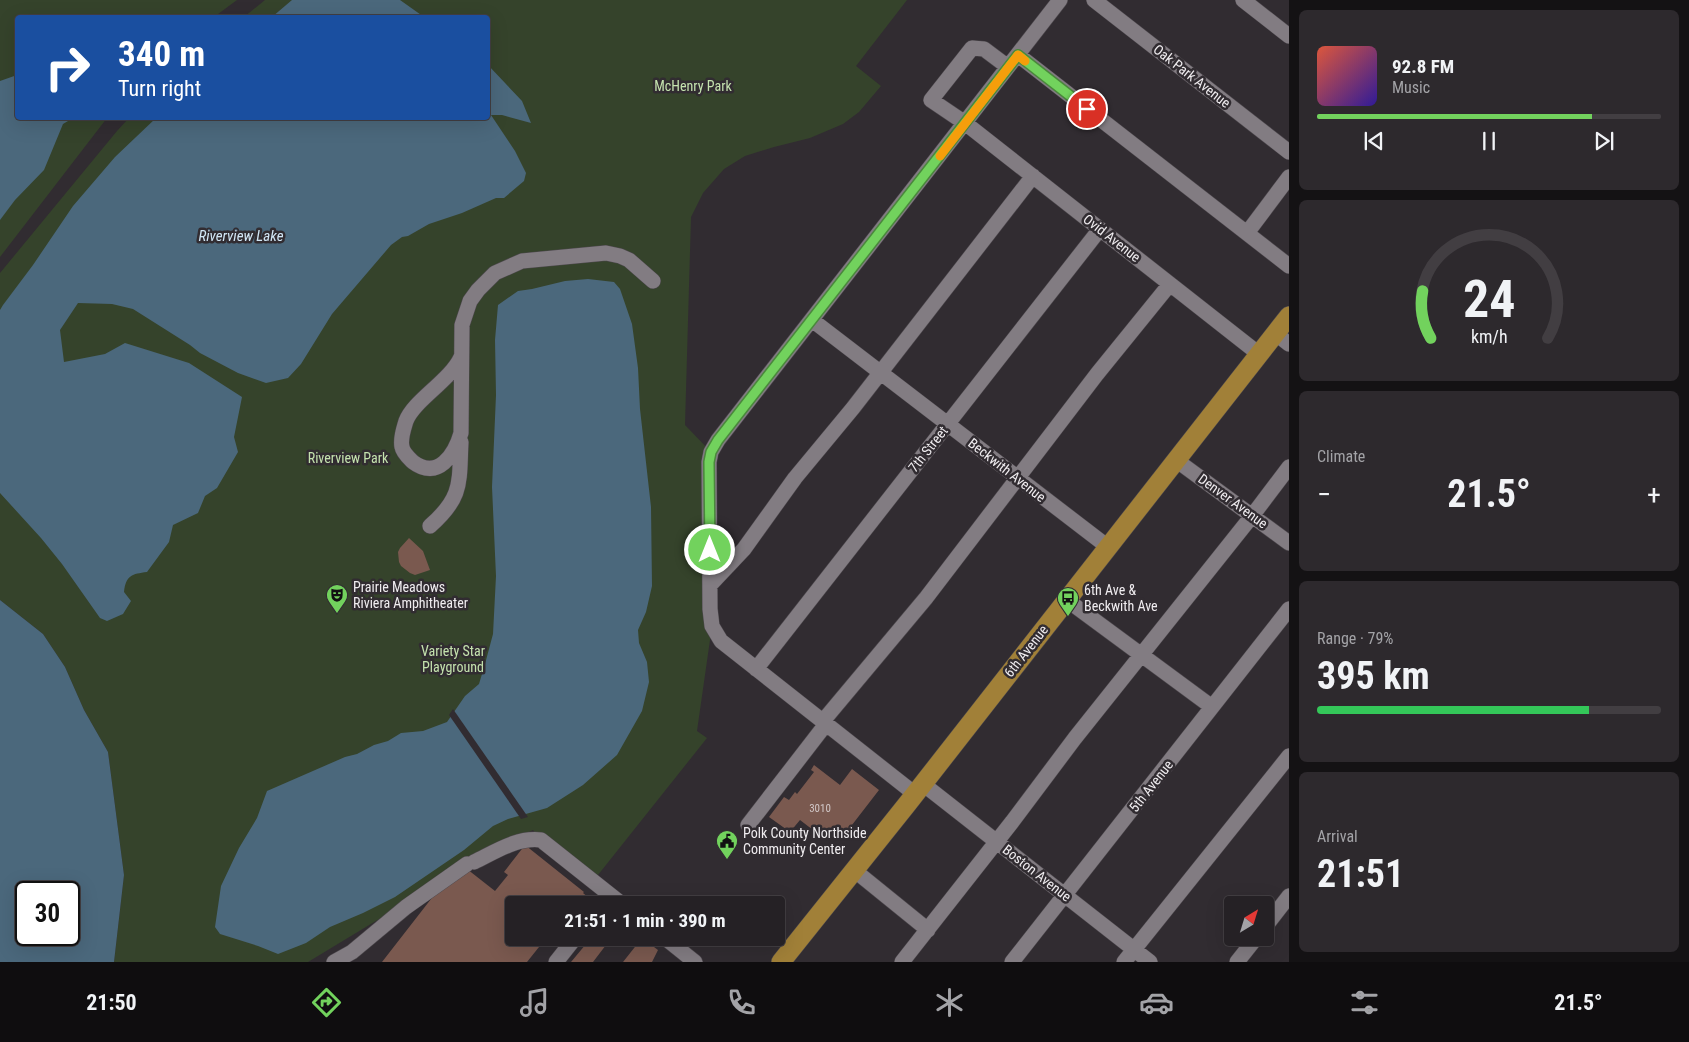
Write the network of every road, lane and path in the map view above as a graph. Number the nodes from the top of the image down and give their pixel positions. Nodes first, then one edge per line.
1 (1060, 0) edge
2 (1094, 0) edge
3 (1243, 0) edge
4 (1289, 36) edge
5 (1018, 55) junction
6 (1008, 67) junction
7 (965, 123) junction
8 (1289, 152) edge
9 (1033, 176) junction
10 (1287, 185) edge
11 (1100, 229) junction
12 (1247, 233) junction
13 (1289, 266) edge
14 (654, 281) dead end
15 (1170, 284) junction
16 (1289, 316) edge
17 (812, 320) junction
18 (1282, 339) edge
19 (1259, 354) junction
20 (461, 357) junction
21 (880, 373) junction
22 (948, 424) junction
23 (462, 433) junction
24 (1176, 460) junction
25 (1289, 467) edge
26 (1018, 478) junction
27 (1252, 516) junction
28 (430, 526) dead end
29 (1289, 543) edge
30 (1108, 547) junction
31 (710, 585) junction
32 (1067, 600) junction
33 (1289, 609) edge
34 (1142, 655) junction
35 (756, 669) junction
36 (1212, 707) junction
37 (824, 722) junction
38 (1289, 756) edge
39 (919, 789) junction
40 (748, 825) dead end
41 (997, 842) junction
42 (854, 870) junction
43 (1065, 895) junction
44 (601, 896) edge
45 (1289, 896) edge
46 (1274, 915) edge
47 (928, 930) junction
48 (569, 946) edge
49 (674, 946) edge
50 (1250, 946) edge
51 (1134, 949) junction
52 (334, 962) edge
53 (556, 962) edge
54 (695, 962) edge
55 (781, 962) edge
56 (902, 962) edge
57 (1012, 962) edge
58 (1124, 962) edge
59 (1150, 962) edge
60 (1237, 962) edge

1 - 5 street, Boston Avenue
2 - 8 street, Oak Park Avenue
3 - 4 street
5 - 6 street, Boston Avenue
5 - 12 street
6 - 7 street, Boston Avenue
6 - 7 street, Ovid Avenue
7 - 9 street, Ovid Avenue
7 - 17 street, Boston Avenue
9 - 11 street, Ovid Avenue
9 - 21 street
10 - 12 street
11 - 15 street, Ovid Avenue
11 - 22 street, 7th Street
12 - 13 street
14 - 20 street
15 - 19 street, Ovid Avenue
15 - 26 street
16 - 18 main road, 6th Avenue
17 - 21 street, Beckwith Avenue
17 - 31 street, Boston Avenue
18 - 19 main road, 6th Avenue
19 - 24 main road, 6th Avenue
20 - 23 street
20 - 23 street
21 - 22 street, Beckwith Avenue
21 - 31 street
22 - 26 street, Beckwith Avenue
22 - 35 street, 7th Street
23 - 28 street
24 - 27 street, Denver Avenue
24 - 30 main road, 6th Avenue
25 - 27 street
26 - 30 street, Beckwith Avenue
26 - 37 street
27 - 29 street, Denver Avenue
27 - 34 street
30 - 32 main road, 6th Avenue
31 - 35 street, Boston Avenue
32 - 34 street
32 - 39 main road, 6th Avenue
33 - 36 street, 5th Avenue
34 - 36 street
34 - 41 street
35 - 37 street, Boston Avenue
36 - 43 street, 5th Avenue
37 - 39 street, Boston Avenue
37 - 40 street
38 - 51 street
39 - 41 street, Boston Avenue
39 - 42 main road, 6th Avenue
41 - 43 street, Boston Avenue
41 - 47 street
42 - 47 street
42 - 55 main road, 6th Avenue
43 - 51 street, Boston Avenue
43 - 57 street, 5th Avenue
44 - 52 street
45 - 46 street
47 - 56 street
48 - 53 street
49 - 54 street
50 - 60 street
51 - 58 street
51 - 59 street, Boston Avenue

